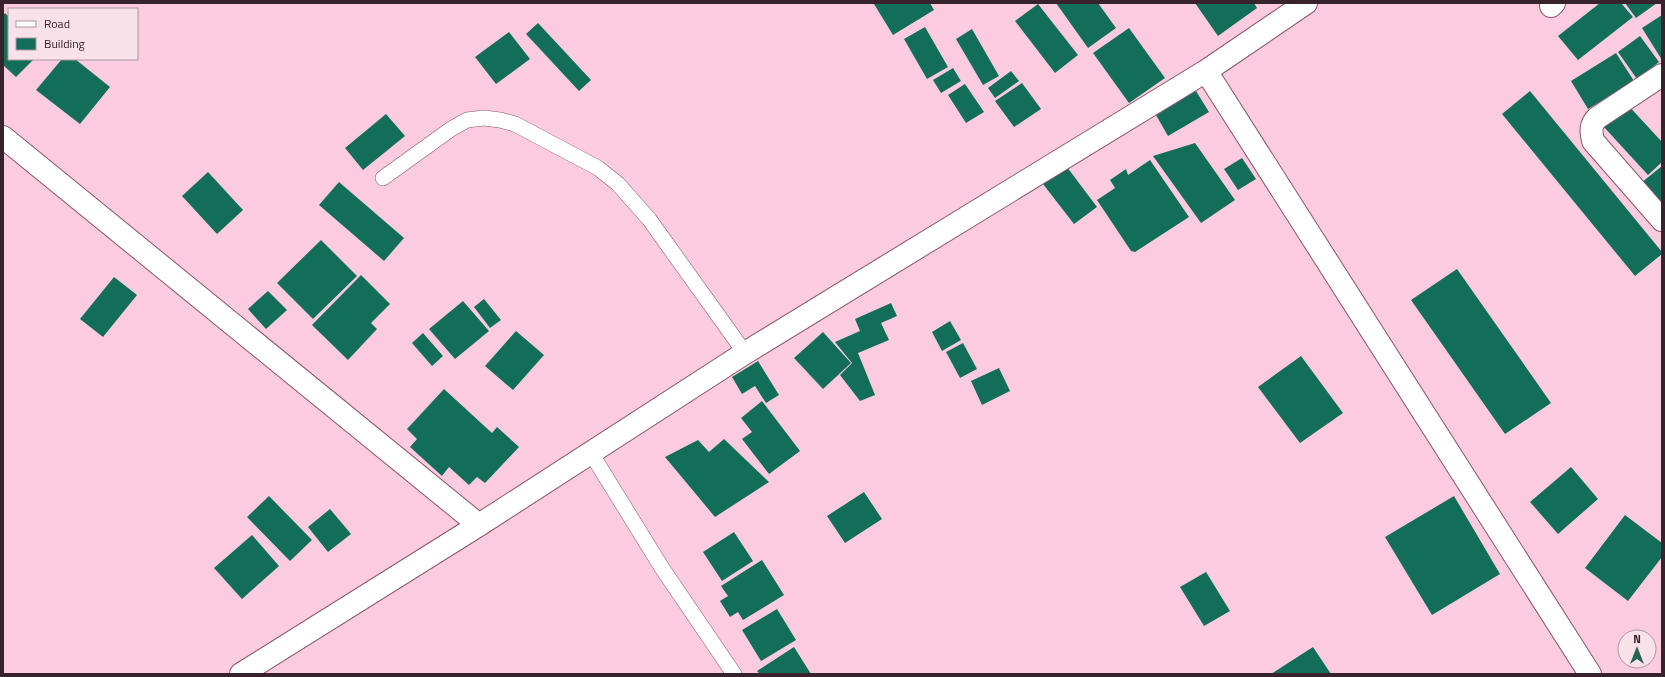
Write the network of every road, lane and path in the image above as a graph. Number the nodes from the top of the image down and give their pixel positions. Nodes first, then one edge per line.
1 (1306, 3) edge
2 (1206, 71) junction
3 (1662, 75) edge
4 (3, 137) edge
5 (383, 178) dead end
6 (1662, 220) edge
7 (745, 353) junction
8 (591, 452) junction
9 (478, 524) junction
10 (241, 674) edge
11 (734, 674) edge
12 (1590, 674) edge

1 - 2 street
2 - 7 street
2 - 12 street
3 - 6 street
4 - 9 street
5 - 7 lane
7 - 8 street
8 - 9 street
8 - 11 lane
9 - 10 street

